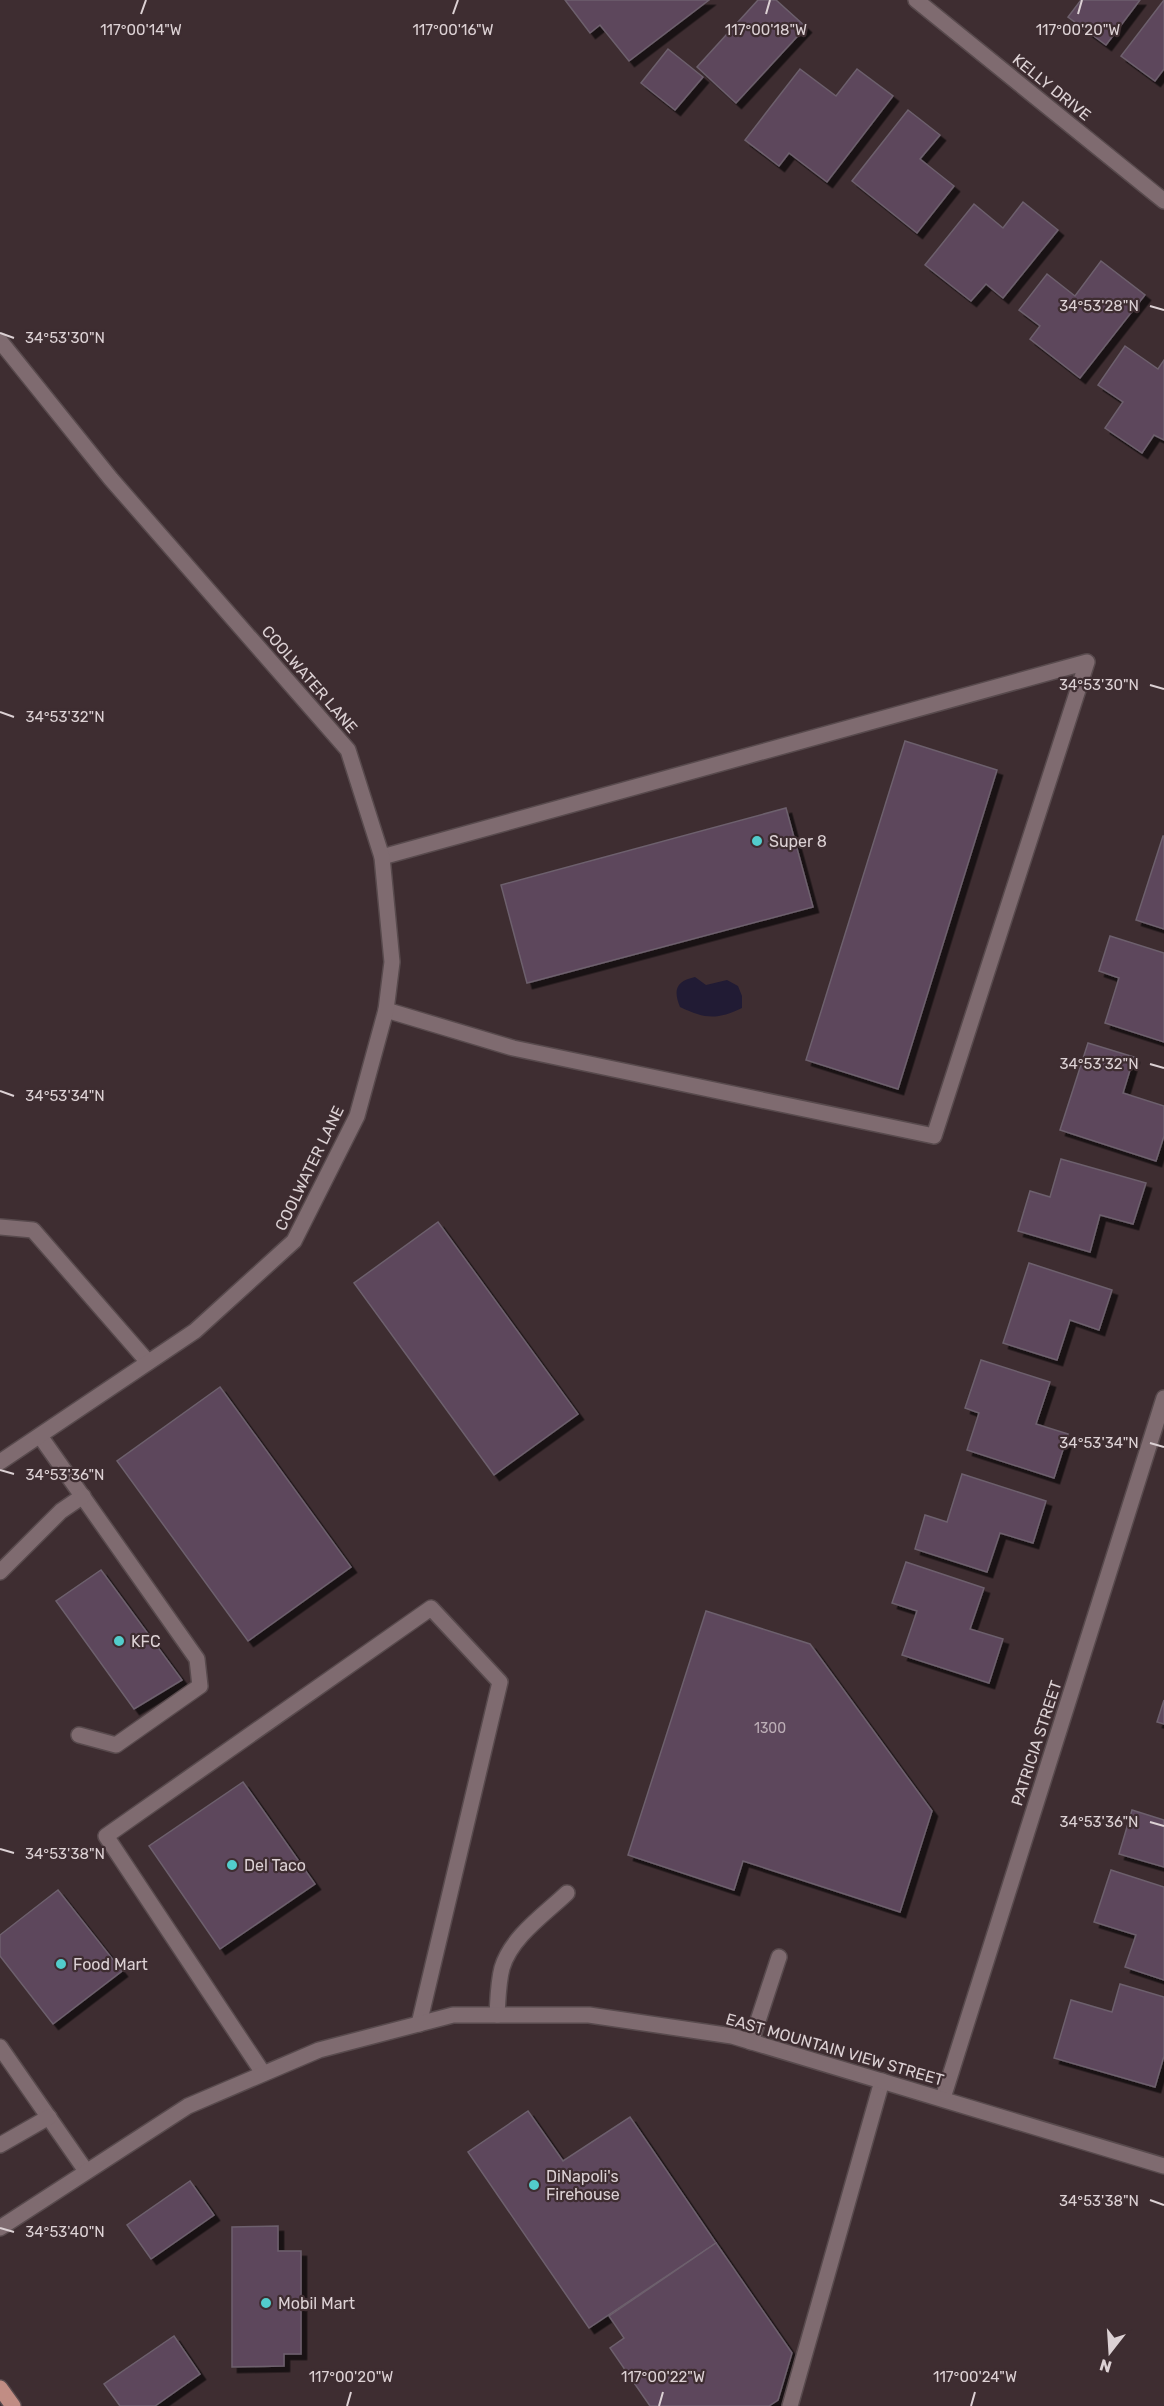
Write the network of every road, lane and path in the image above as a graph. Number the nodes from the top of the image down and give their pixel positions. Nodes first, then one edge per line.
1 (916, 0) edge
2 (1164, 201) edge
3 (0, 341) edge
4 (382, 857) junction
5 (386, 1010) junction
6 (0, 1227) edge
7 (148, 1362) junction
8 (1164, 1398) edge
9 (39, 1436) junction
10 (0, 1462) edge
11 (83, 1496) junction
12 (0, 1572) edge
13 (79, 1736) dead end
14 (567, 1893) dead end
15 (779, 1957) dead end
16 (497, 2015) junction
17 (419, 2024) junction
18 (752, 2042) junction
19 (0, 2047) edge
20 (263, 2073) junction
21 (882, 2080) junction
22 (943, 2098) junction
23 (49, 2117) junction
24 (0, 2145) edge
25 (1164, 2166) edge
26 (87, 2171) junction
27 (0, 2228) edge
28 (0, 2388) edge
29 (13, 2406) edge
30 (790, 2406) edge

1 - 2 street, KELLY DRIVE
3 - 4 street, COOLWATER LANE
4 - 5 street, COOLWATER LANE
4 - 5 street
5 - 7 street, COOLWATER LANE
6 - 7 street
7 - 9 street, COOLWATER LANE
8 - 22 street, PATRICIA STREET
9 - 10 street, COOLWATER LANE
9 - 11 street
11 - 12 street
11 - 13 street
14 - 16 street
15 - 18 street
16 - 17 street, EAST MOUNTAIN VIEW STREET
16 - 18 street, EAST MOUNTAIN VIEW STREET
17 - 20 street, EAST MOUNTAIN VIEW STREET
17 - 20 street
18 - 21 street, EAST MOUNTAIN VIEW STREET
19 - 23 street
20 - 26 street, EAST MOUNTAIN VIEW STREET
21 - 22 street, EAST MOUNTAIN VIEW STREET
21 - 30 street
22 - 25 street, EAST MOUNTAIN VIEW STREET
23 - 24 street
23 - 26 street
26 - 27 street, EAST MOUNTAIN VIEW STREET
28 - 29 main road

